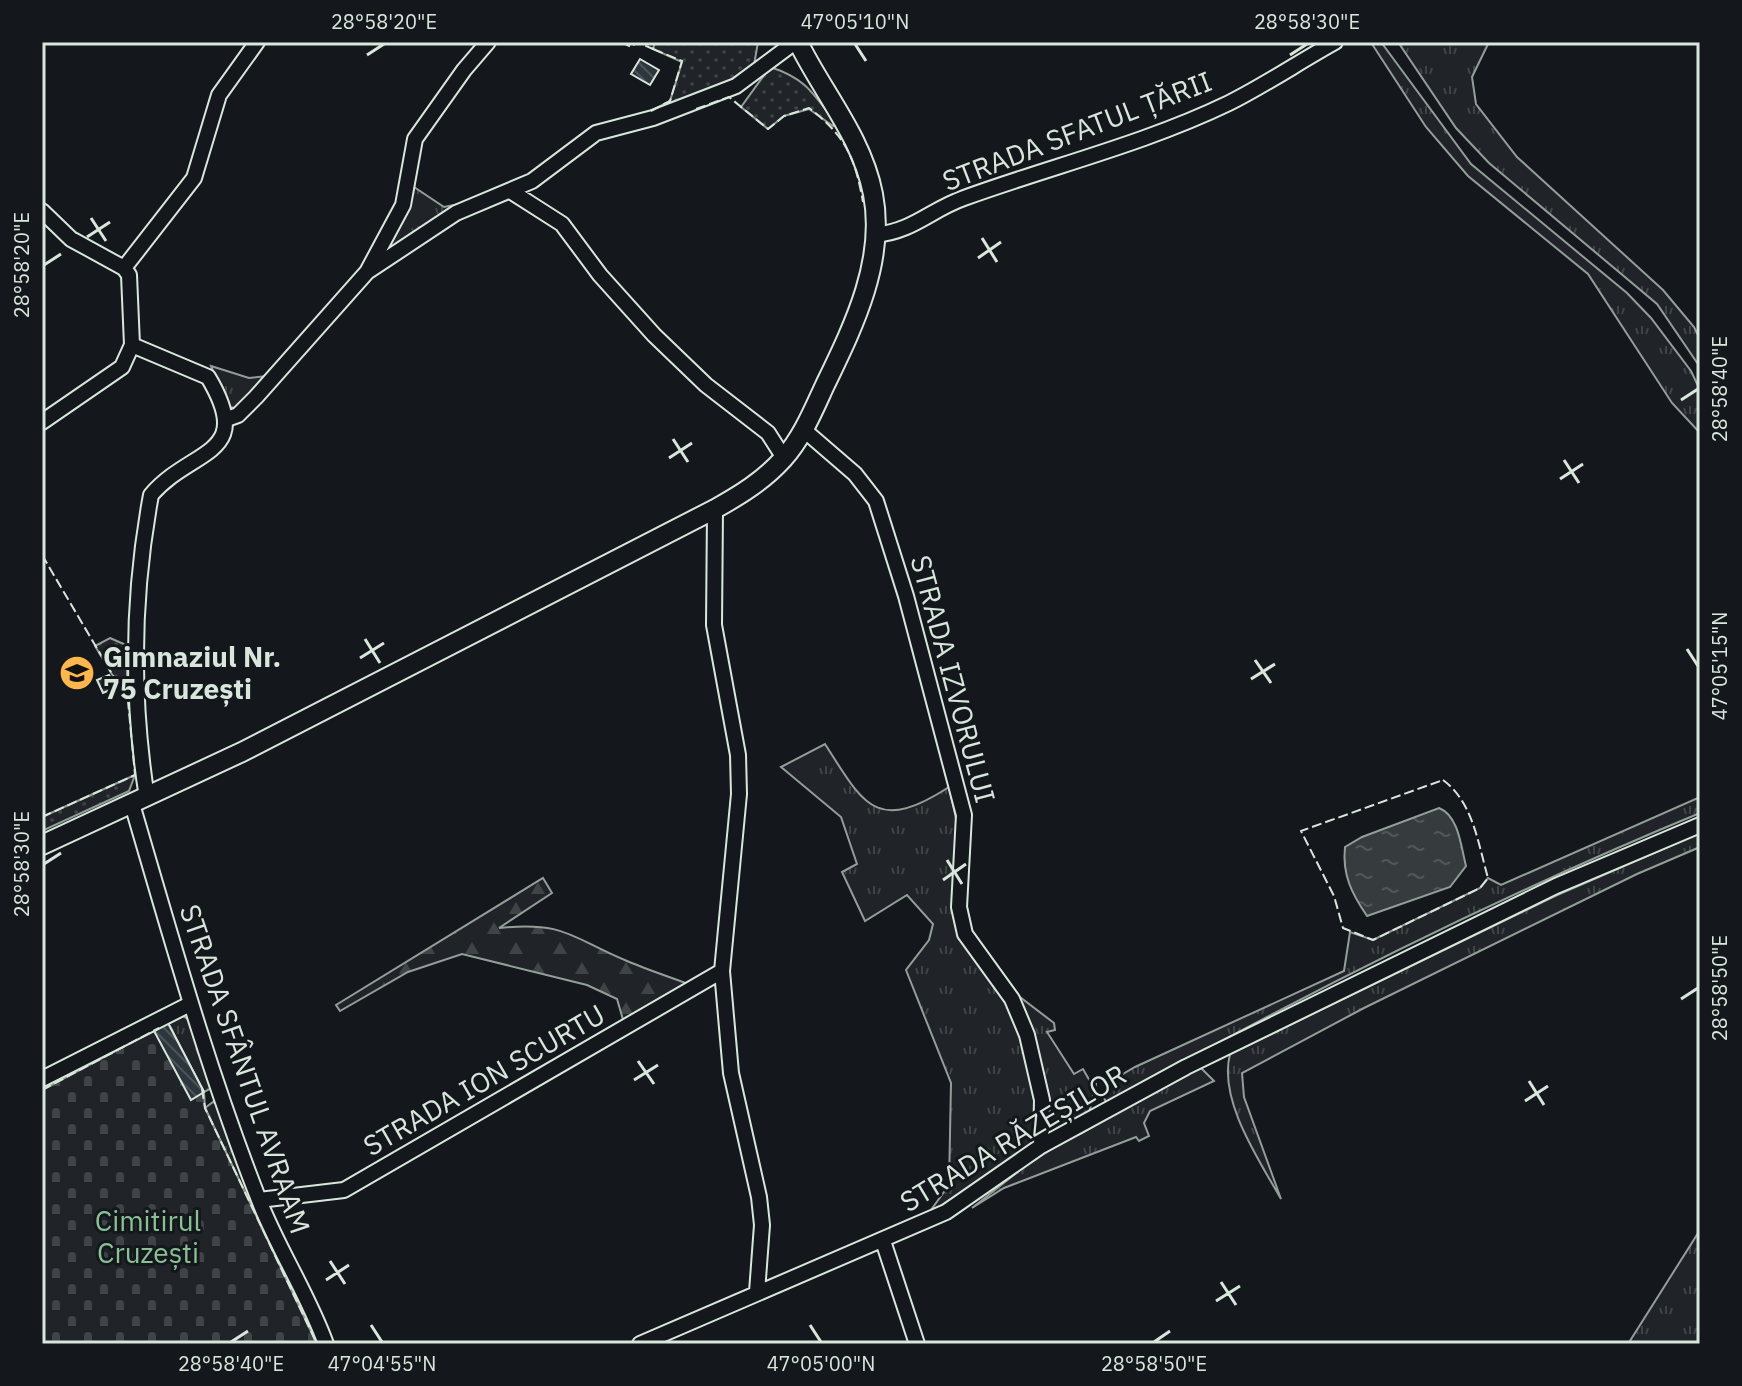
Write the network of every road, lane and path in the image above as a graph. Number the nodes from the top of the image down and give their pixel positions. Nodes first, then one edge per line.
1 (257, 42) edge
2 (488, 42) edge
3 (796, 42) edge
4 (1335, 42) edge
5 (512, 192) junction
6 (42, 212) edge
7 (875, 235) junction
8 (124, 268) junction
9 (367, 272) junction
10 (132, 345) junction
11 (227, 419) junction
12 (42, 422) edge
13 (804, 430) junction
14 (784, 458) junction
15 (715, 509) junction
16 (139, 801) junction
17 (1700, 825) edge
18 (42, 845) edge
19 (722, 971) junction
20 (190, 1004) junction
21 (42, 1079) edge
22 (1041, 1146) junction
23 (259, 1200) junction
24 (883, 1241) junction
25 (757, 1292) junction
26 (326, 1344) edge
27 (640, 1344) edge
28 (917, 1344) edge

1 - 8 street
2 - 9 street
3 - 5 street
3 - 7 street
4 - 7 street, STRADA SFATUL ȚĂRII
5 - 9 street
5 - 14 street
6 - 8 street
7 - 13 street
8 - 10 street
9 - 11 street
10 - 11 street
10 - 12 street
11 - 16 street, STRADA SFÂNTUL AVRAAM
13 - 14 street
13 - 22 street, STRADA IZVORULUI
14 - 15 street
15 - 16 street
15 - 19 street
16 - 18 street
16 - 20 street, STRADA SFÂNTUL AVRAAM
17 - 22 street, STRADA RĂZEȘILOR
19 - 23 street, STRADA ION SCURTU
19 - 25 street
20 - 21 street
20 - 23 street, STRADA SFÂNTUL AVRAAM
22 - 24 street, STRADA RĂZEȘILOR
23 - 26 street, STRADA SFÂNTUL AVRAAM
24 - 25 street, STRADA RĂZEȘILOR
24 - 28 street
25 - 27 street, STRADA RĂZEȘILOR

